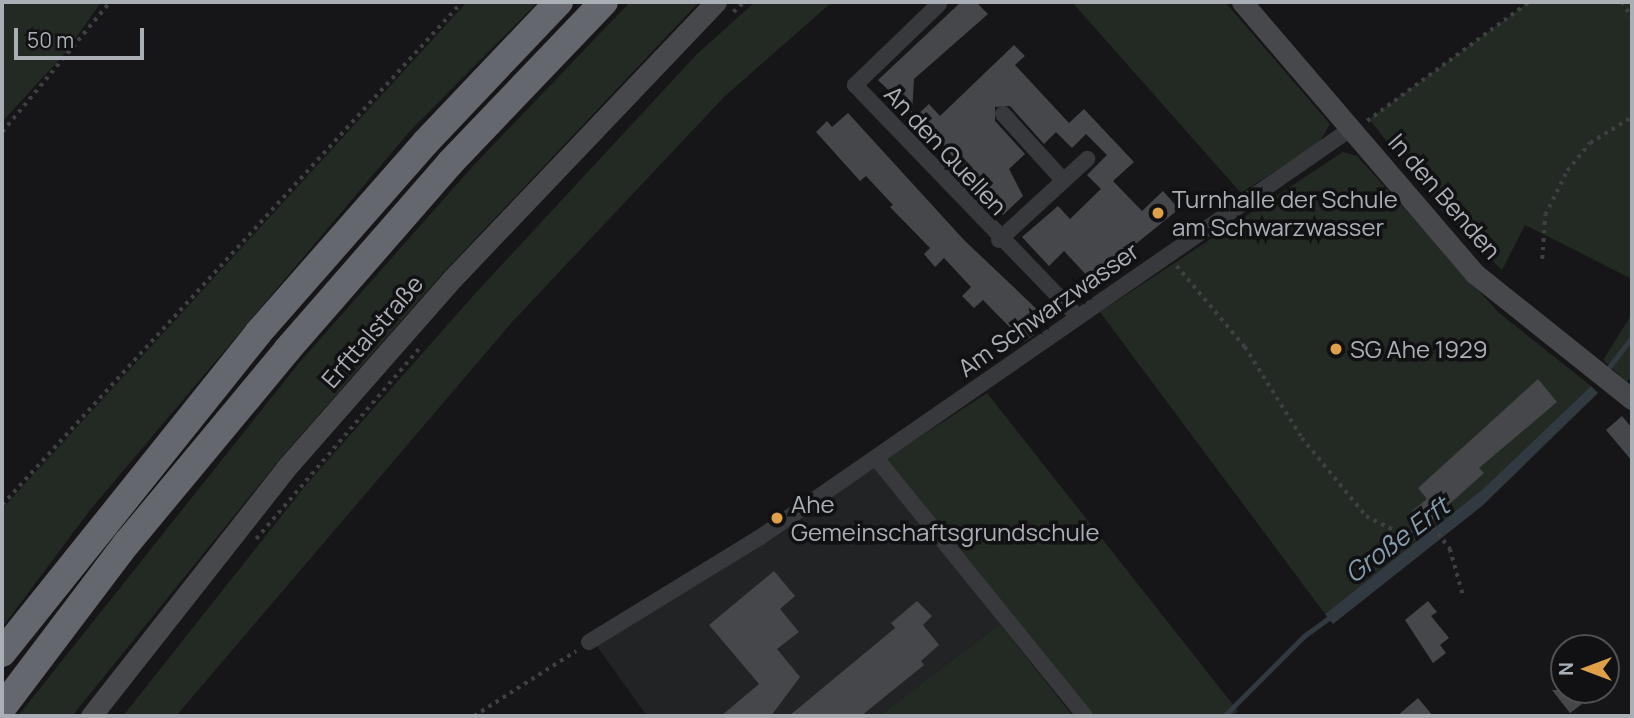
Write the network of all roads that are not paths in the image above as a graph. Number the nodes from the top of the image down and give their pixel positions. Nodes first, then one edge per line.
1 (559, 2) edge
2 (604, 2) edge
3 (1242, 2) edge
4 (939, 4) dead end
5 (722, 10) edge
6 (1003, 114) dead end
7 (1352, 128) junction
8 (1087, 159) dead end
9 (1063, 180) junction
10 (999, 240) junction
11 (1077, 316) junction
12 (1632, 399) edge
13 (876, 458) junction
14 (589, 642) road end
15 (2, 653) edge
16 (2, 708) edge
17 (91, 716) edge
18 (1084, 716) edge

1 - 15 highway
2 - 16 highway
3 - 7 main road, In den Benden
4 - 10 street, An den Quellen
5 - 17 main road, Erfttalstraße
6 - 9 street
7 - 11 street, Am Schwarzwasser
7 - 12 main road, In den Benden
8 - 9 street, An den Quellen
9 - 10 street, An den Quellen
10 - 11 street, An den Quellen
11 - 13 street, Am Schwarzwasser
13 - 14 street, Am Schwarzwasser
13 - 18 street

